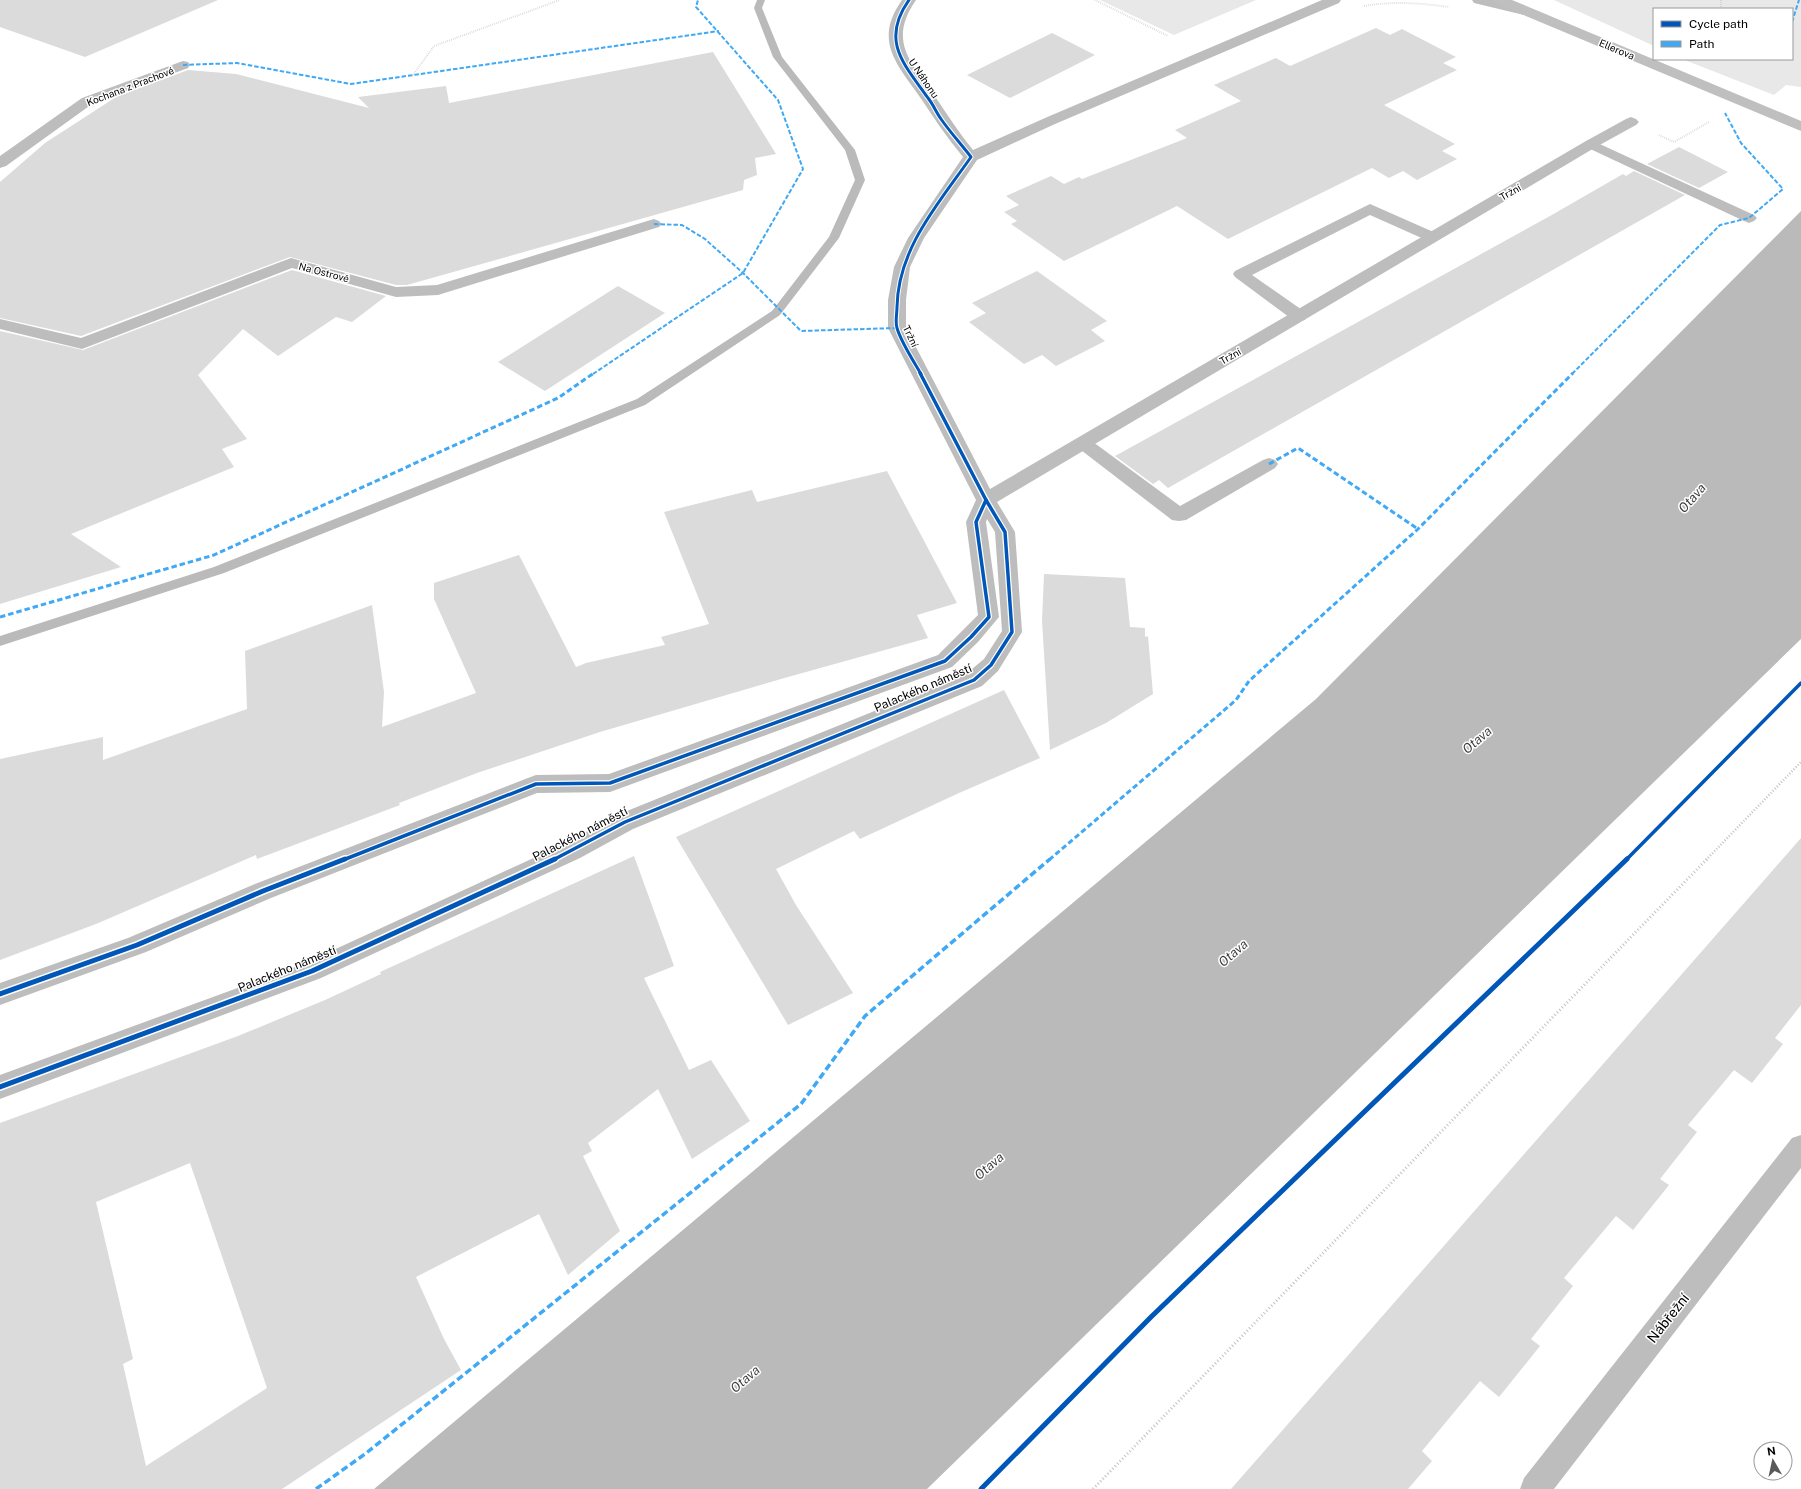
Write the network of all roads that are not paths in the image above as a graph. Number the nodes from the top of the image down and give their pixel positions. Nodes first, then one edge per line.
1 (909, 0) edge
2 (1334, 0) edge
3 (1479, 0) edge
4 (1500, 0) edge
5 (1529, 12) junction
6 (183, 66) dead end
7 (1631, 122) road end
8 (1801, 126) edge
9 (1590, 144) junction
10 (971, 157) junction
11 (0, 163) edge
12 (1749, 218) dead end
13 (654, 224) dead end
14 (1432, 237) junction
15 (1299, 316) junction
16 (0, 324) edge
17 (1082, 443) junction
18 (1269, 464) dead end
19 (986, 500) junction
20 (0, 994) edge
21 (0, 1087) edge
22 (1801, 1147) edge
23 (1535, 1489) edge

1 - 10 street, U Náhonu
2 - 10 street
3 - 5 street
4 - 5 street, Ellerova
5 - 8 street, Ellerova
6 - 11 street, Kochana z Prachové
7 - 9 street, Tržní
9 - 12 lane
9 - 14 street, Tržní
10 - 19 street, Tržní
13 - 16 lane, Na Ostrově
14 - 15 street, Tržní
14 - 15 lane
15 - 17 street, Tržní
17 - 18 lane
17 - 19 street, Tržní
19 - 20 street, Palackého náměstí
19 - 21 street, Palackého náměstí
22 - 23 street, Nábřežní

